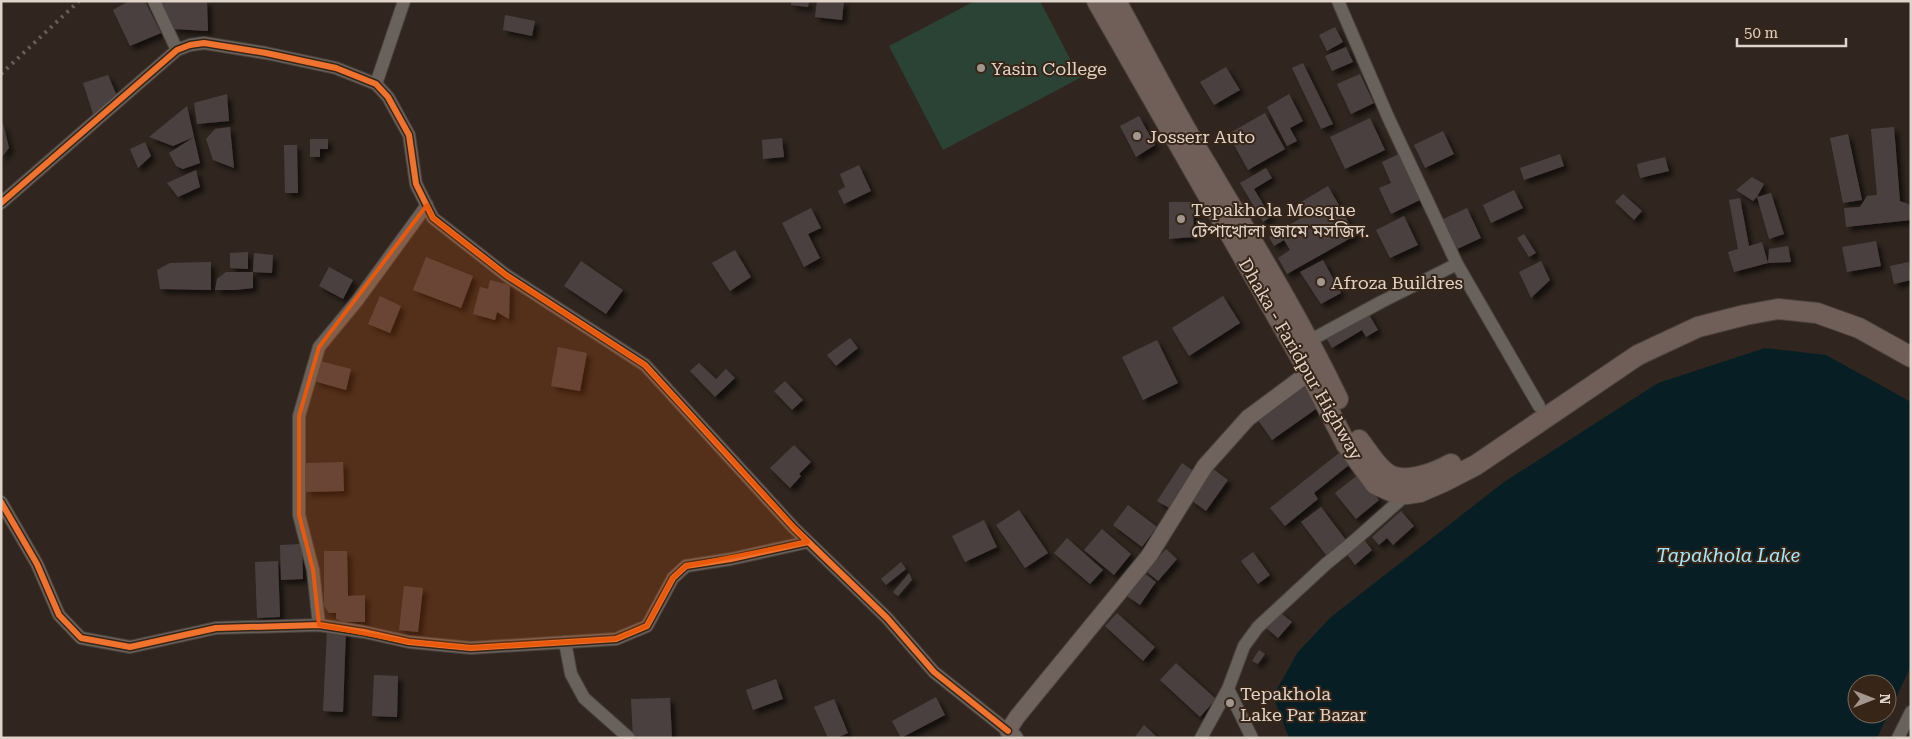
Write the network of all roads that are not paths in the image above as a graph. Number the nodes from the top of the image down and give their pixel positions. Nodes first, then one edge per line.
1 (154, 1) edge
2 (404, 1) edge
3 (1097, 1) edge
4 (1116, 1) edge
5 (1338, 1) edge
6 (177, 50) junction
7 (376, 84) junction
8 (1199, 166) junction
9 (1, 203) edge
10 (427, 205) junction
11 (1457, 264) junction
12 (1696, 321) junction
13 (1309, 341) junction
14 (1911, 343) edge
15 (1911, 356) edge
16 (1315, 368) junction
17 (1539, 406) junction
18 (1407, 494) junction
19 (1, 502) edge
20 (808, 542) junction
21 (319, 625) junction
22 (565, 642) junction
23 (1228, 689) junction
24 (1911, 712) edge
25 (1011, 734) edge
26 (629, 738) edge
27 (1201, 738) edge
28 (1252, 738) edge
29 (1898, 738) edge

1 - 6 street
2 - 7 street
3 - 8 highway, Dhaka - Faridpur Highway
4 - 8 highway, Dhaka - Faridpur Highway
5 - 11 street
6 - 7 street
6 - 9 street
7 - 10 street
8 - 13 highway, Dhaka - Faridpur Highway
8 - 16 highway, Dhaka - Faridpur Highway
10 - 20 street
10 - 21 street
11 - 13 street
11 - 17 street
12 - 14 highway, Dhaka - Faridpur Highway
12 - 15 highway, Dhaka - Faridpur Highway
12 - 17 highway, Dhaka - Faridpur Highway
12 - 18 highway, Dhaka - Faridpur Highway
13 - 16 highway, Dhaka - Faridpur Highway
16 - 17 highway, Dhaka - Faridpur Highway
16 - 18 highway, Dhaka - Faridpur Highway
16 - 25 main road
18 - 23 street
19 - 21 street
20 - 22 street
20 - 25 street
21 - 22 street
22 - 26 street
23 - 27 street
23 - 28 street
24 - 29 street

